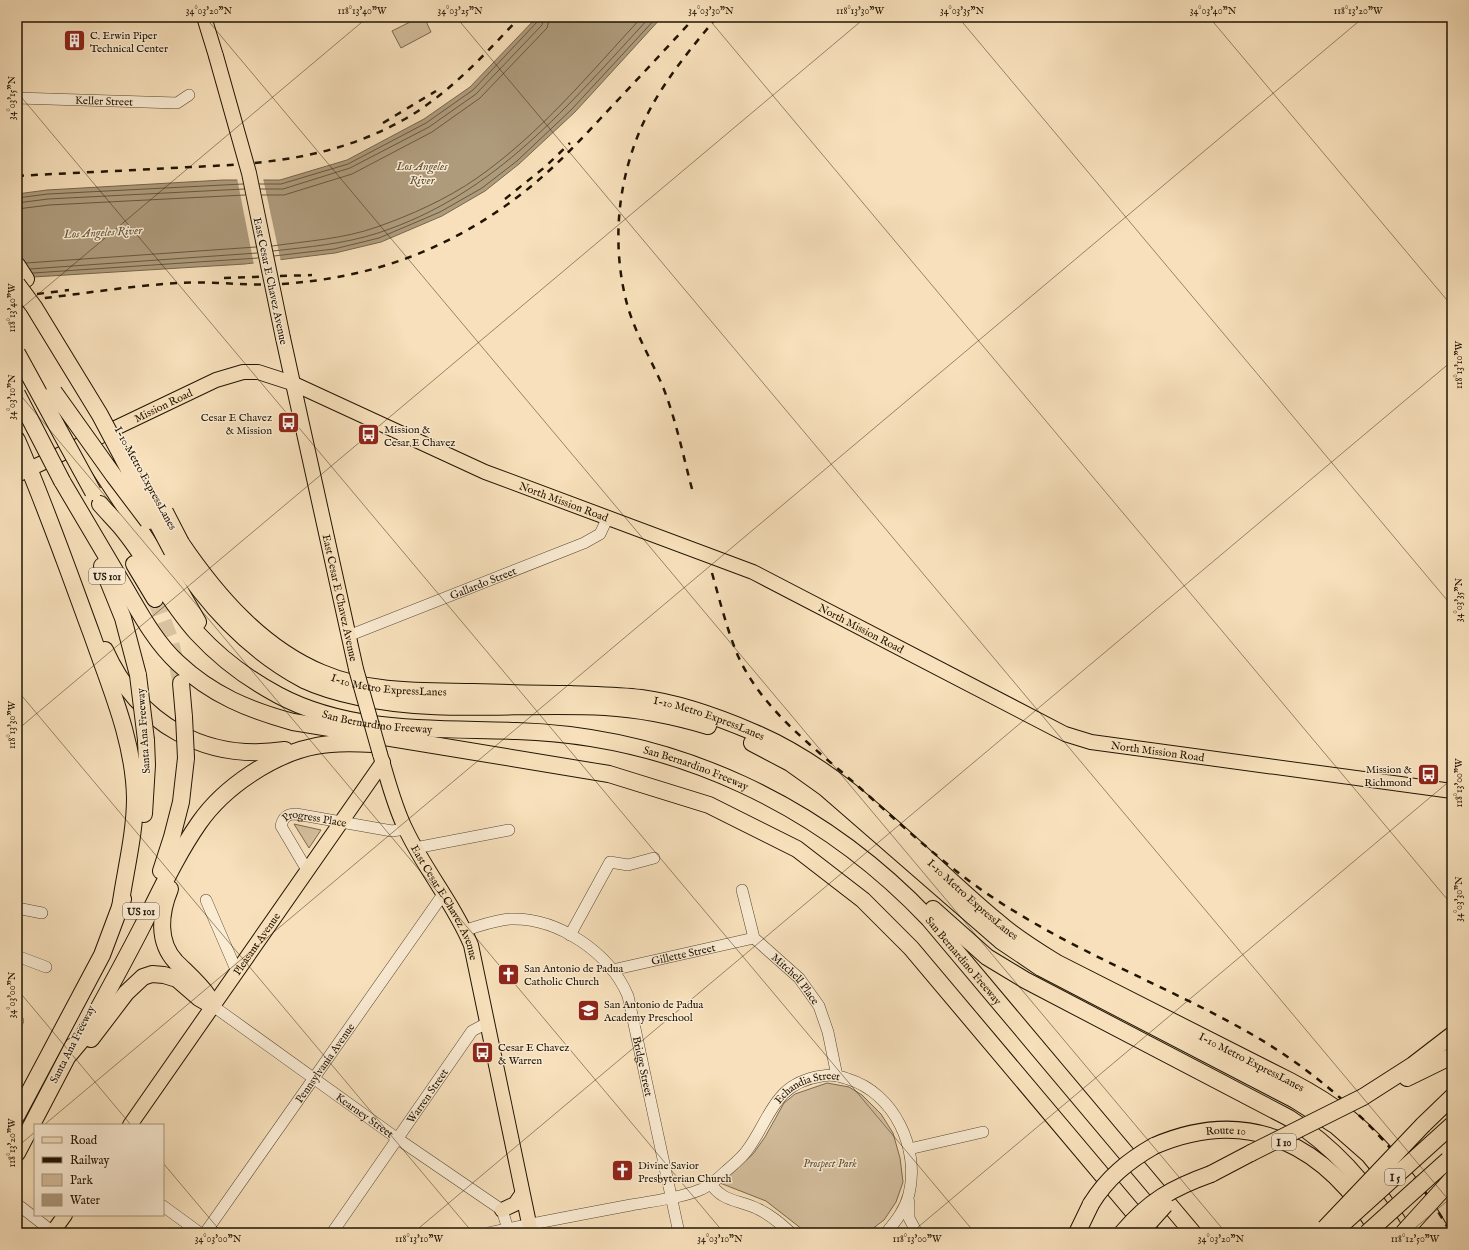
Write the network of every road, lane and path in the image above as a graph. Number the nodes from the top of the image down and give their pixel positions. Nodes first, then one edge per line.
1 (204, 17) edge
2 (189, 95) dead end
3 (17, 98) edge
4 (17, 265) edge
5 (17, 284) edge
6 (20, 312) edge
7 (17, 332) edge
8 (17, 354) edge
9 (292, 383) junction
10 (17, 394) edge
11 (99, 436) junction
12 (17, 440) edge
13 (82, 444) junction
14 (21, 471) edge
15 (62, 481) junction
16 (96, 498) junction
17 (608, 517) junction
18 (176, 547) junction
19 (60, 548) junction
20 (155, 599) tunnel mouth
21 (348, 636) junction
22 (244, 674) junction
23 (181, 683) tunnel mouth
24 (316, 746) junction
25 (455, 748) junction
26 (654, 751) junction
27 (382, 758) junction
28 (1452, 790) edge
29 (200, 822) junction
30 (341, 823) junction
31 (405, 829) junction
32 (509, 830) dead end
33 (415, 848) junction
34 (654, 858) dead end
35 (308, 870) junction
36 (742, 890) dead end
37 (444, 893) junction
38 (206, 900) dead end
39 (17, 908) edge
40 (120, 908) junction
41 (42, 913) dead end
42 (465, 930) junction
43 (570, 935) junction
44 (754, 938) junction
45 (17, 956) edge
46 (46, 967) dead end
47 (612, 970) junction
48 (237, 972) junction
49 (213, 1006) junction
50 (487, 1023) junction
51 (1452, 1035) edge
52 (70, 1054) junction
53 (1452, 1056) edge
54 (1412, 1070) junction
55 (837, 1076) junction
56 (315, 1078) junction
57 (51, 1087) junction
58 (1452, 1098) edge
59 (18, 1113) edge
60 (131, 1124) edge
61 (1452, 1125) edge
62 (983, 1132) dead end
63 (398, 1139) junction
64 (19, 1149) edge
65 (909, 1149) junction
66 (1450, 1159) edge
67 (17, 1164) edge
68 (1211, 1174) junction
69 (1452, 1180) edge
70 (710, 1183) junction
71 (1112, 1187) junction
72 (522, 1194) junction
73 (909, 1194) junction
74 (671, 1197) junction
75 (21, 1207) dead end
76 (164, 1207) edge
77 (502, 1210) junction
78 (64, 1216) edge
79 (508, 1229) junction
80 (530, 1229) edge
81 (1393, 1229) edge
82 (1329, 1231) edge
83 (53, 1233) edge
84 (200, 1233) edge
85 (205, 1233) edge
86 (332, 1233) edge
87 (488, 1233) edge
88 (678, 1233) edge
89 (791, 1233) edge
90 (886, 1233) edge
91 (917, 1233) edge
92 (1077, 1233) edge
93 (1122, 1233) edge
94 (1140, 1233) edge
95 (1151, 1233) edge
96 (1193, 1233) edge
97 (1367, 1233) edge
98 (1379, 1233) edge
99 (1403, 1233) edge
100 (1426, 1233) edge
101 (1442, 1233) edge

1 - 9 main road, East Cesar E Chavez Avenue, bridge
2 - 3 street, Keller Street
4 - 18 highway, I-10 Metro ExpressLanes, bridge
5 - 18 highway, I-10 Metro ExpressLanes, bridge
6 - 11 highway
7 - 18 highway, bridge
8 - 16 highway, US 101, bridge
9 - 11 main road, Mission Road
9 - 17 main road, North Mission Road
9 - 21 main road, East Cesar E Chavez Avenue
10 - 15 highway, Santa Ana Freeway / US 101, bridge
11 - 13 main road, Mission Road
12 - 14 highway
13 - 14 main road, Mission Road
13 - 22 highway
14 - 19 highway
15 - 25 highway
15 - 40 highway, Santa Ana Freeway / US 101, bridge
16 - 20 highway, US 101
16 - 22 highway, San Bernardino Freeway
17 - 21 street, Gallardo Street
17 - 28 main road, North Mission Road
18 - 100 highway, I-10 Metro ExpressLanes
18 - 101 highway, I-10 Metro ExpressLanes
19 - 24 highway
19 - 40 highway
21 - 27 main road, East Cesar E Chavez Avenue, bridge
22 - 26 highway, San Bernardino Freeway
23 - 52 highway, Santa Ana Freeway / US 101, bridge
24 - 25 highway
24 - 29 highway
25 - 71 highway
26 - 81 highway
26 - 96 highway, San Bernardino Freeway
27 - 30 main road, Pleasant Avenue
27 - 31 main road, East Cesar E Chavez Avenue
29 - 49 highway
29 - 52 highway
30 - 31 street, Progress Place
30 - 35 main road, Pleasant Avenue
30 - 35 street, Progress Place
31 - 33 main road, East Cesar E Chavez Avenue
32 - 33 street
33 - 37 main road, East Cesar E Chavez Avenue
34 - 43 street
35 - 48 main road, Pleasant Avenue
36 - 44 street
37 - 42 main road, East Cesar E Chavez Avenue
37 - 56 street, Pennsylvania Avenue
38 - 48 street
39 - 41 street
40 - 59 highway, Santa Ana Freeway / US 101
42 - 43 street, Bridge Street
42 - 50 main road, East Cesar E Chavez Avenue
43 - 47 street, Bridge Street
44 - 47 street, Gillette Street
44 - 55 street, Mitchell Place
45 - 46 street
47 - 74 street, Bridge Street
48 - 49 main road, Pleasant Avenue
49 - 56 street, Kearney Street
49 - 57 highway
49 - 60 main road, Pleasant Avenue
50 - 63 street, Warren Street
50 - 72 main road, East Cesar E Chavez Avenue
51 - 54 highway
52 - 57 highway, Santa Ana Freeway / US 101
53 - 54 highway
54 - 68 highway, bridge
55 - 65 street, Echandia Street
55 - 70 street, Echandia Street
56 - 63 street, Kearney Street
56 - 85 street, Pennsylvania Avenue
57 - 64 highway, Santa Ana Freeway / US 101
58 - 82 highway, bridge
61 - 82 highway, I 5, bridge
62 - 65 street
63 - 77 street, Kearney Street
63 - 86 street, Warren Street
64 - 67 highway, Santa Ana Freeway
65 - 73 street, Echandia Street
66 - 97 highway, I 5, bridge
68 - 93 highway, bridge
68 - 94 highway, bridge
69 - 99 highway, bridge
70 - 74 street, Echandia Street
70 - 89 street
71 - 94 highway
71 - 95 highway
72 - 77 main road
72 - 80 main road, East Cesar E Chavez Avenue
73 - 90 street, Echandia Street
73 - 91 street
74 - 80 street, Echandia Street
74 - 88 street, Bridge Street
75 - 83 street
76 - 84 street
77 - 79 street
78 - 83 main road
79 - 80 street, Echandia Street
79 - 87 street, Echandia Street
81 - 99 highway
92 - 98 highway, Route 10 / I 10, bridge

